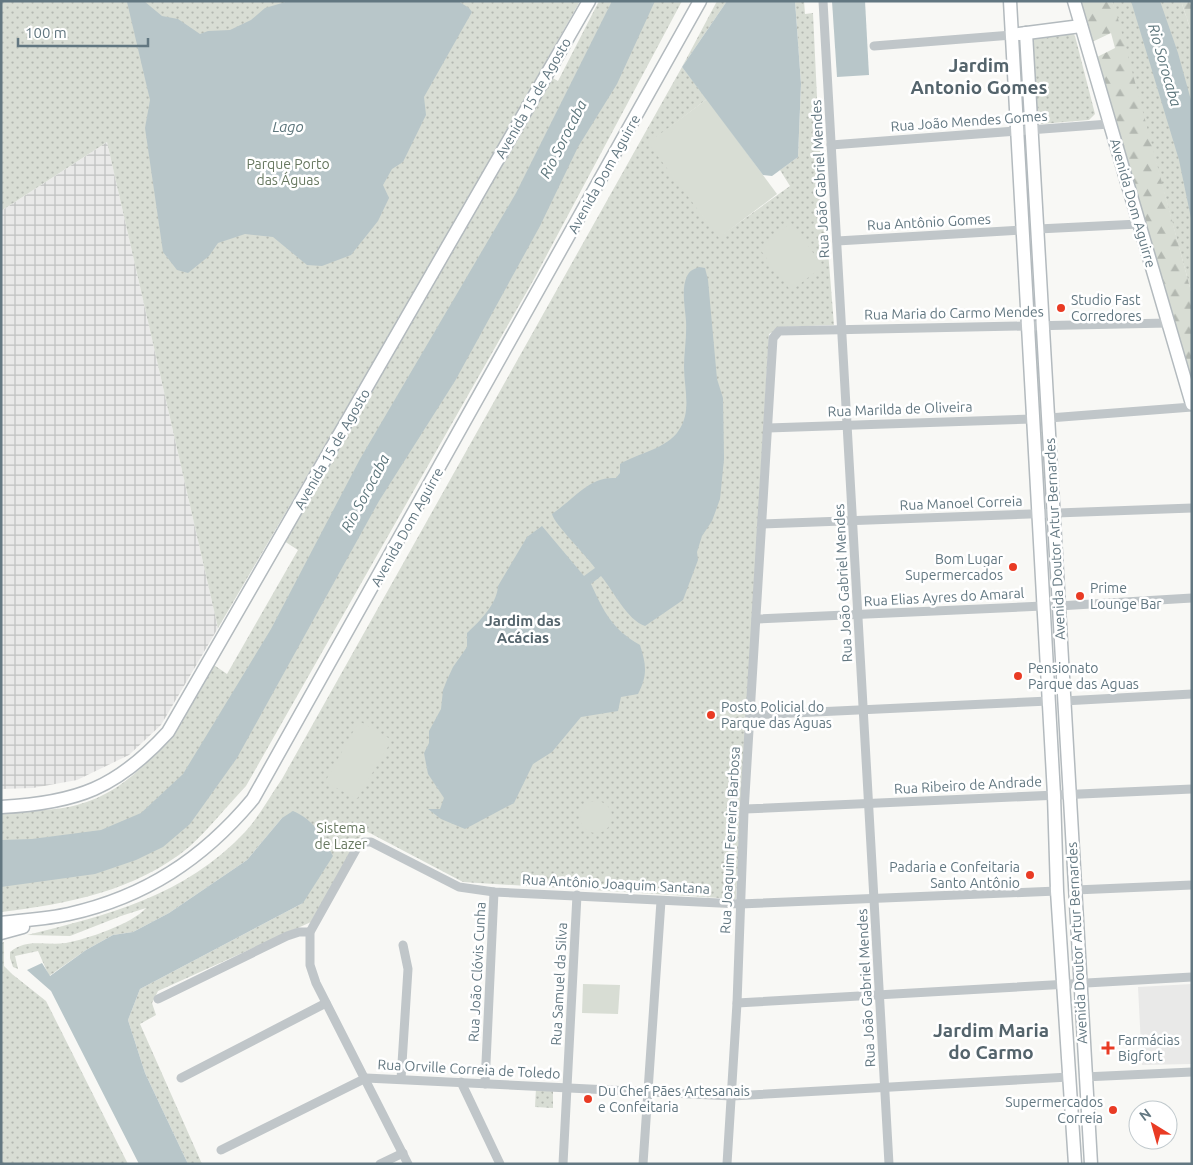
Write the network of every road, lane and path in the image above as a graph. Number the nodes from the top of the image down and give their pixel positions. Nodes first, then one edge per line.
1 (589, 1) edge
2 (700, 1) edge
3 (823, 1) edge
4 (1010, 1) edge
5 (1074, 1) edge
6 (1081, 26) junction
7 (1026, 33) junction
8 (1012, 34) junction
9 (874, 46) dead end
10 (1109, 124) junction
11 (1033, 130) junction
12 (1017, 131) junction
13 (831, 145) junction
14 (1139, 224) junction
15 (1038, 229) junction
16 (1022, 230) junction
17 (837, 241) junction
18 (1168, 323) junction
19 (1043, 325) junction
20 (1028, 326) junction
21 (842, 329) junction
22 (773, 338) joint
23 (1192, 406) edge
24 (1049, 418) junction
25 (1033, 419) junction
26 (848, 425) junction
27 (768, 428) junction
28 (1192, 508) edge
29 (1038, 513) junction
30 (1052, 513) junction
31 (853, 520) junction
32 (762, 524) junction
33 (1192, 598) edge
34 (1043, 606) junction
35 (1058, 606) junction
36 (858, 615) junction
37 (756, 619) junction
38 (1192, 694) edge
39 (1049, 701) junction
40 (1063, 701) junction
41 (864, 710) junction
42 (750, 714) junction
43 (1192, 789) edge
44 (1054, 795) junction
45 (1069, 795) junction
46 (869, 804) junction
47 (3, 806) edge
48 (745, 809) junction
49 (1192, 885) edge
50 (1075, 890) junction
51 (1057, 891) junction
52 (494, 892) junction
53 (577, 895) junction
54 (874, 898) junction
55 (661, 901) junction
56 (740, 904) junction
57 (69, 914) junction
58 (1, 923) edge
59 (310, 932) junction
60 (1, 933) edge
61 (403, 945) dead end
62 (1192, 977) edge
63 (1079, 984) junction
64 (1063, 985) junction
65 (880, 995) junction
66 (158, 999) dead end
67 (326, 1003) junction
68 (737, 1003) junction
69 (1192, 1072) edge
70 (1069, 1077) junction
71 (1084, 1077) junction
72 (181, 1078) dead end
73 (366, 1078) junction
74 (401, 1079) junction
75 (461, 1082) junction
76 (485, 1084) junction
77 (885, 1087) junction
78 (567, 1088) junction
79 (648, 1092) junction
80 (732, 1096) junction
81 (221, 1150) dead end
82 (403, 1153) junction
83 (380, 1164) edge
84 (408, 1164) edge
85 (500, 1164) edge
86 (563, 1164) edge
87 (644, 1164) edge
88 (727, 1164) edge
89 (890, 1164) edge
90 (1075, 1164) edge
91 (1090, 1164) edge

1 - 47 main road, Avenida 15 de Agosto
2 - 57 main road, Avenida Dom Aguirre
3 - 13 street, Rua João Gabriel Mendes
4 - 8 main road, Avenida Doutor Artur Bernardes
5 - 6 main road, Avenida Dom Aguirre
6 - 7 main road
6 - 10 main road, Avenida Dom Aguirre
7 - 8 main road
7 - 11 main road, Avenida Doutor Artur Bernardes
8 - 9 street
8 - 12 main road, Avenida Doutor Artur Bernardes
10 - 11 street, Rua João Mendes Gomes
10 - 14 main road, Avenida Dom Aguirre
11 - 12 street, Rua João Mendes Gomes
11 - 15 main road, Avenida Doutor Artur Bernardes
12 - 13 street, Rua João Mendes Gomes
12 - 16 main road, Avenida Doutor Artur Bernardes
13 - 17 street, Rua João Gabriel Mendes
14 - 15 street
14 - 18 main road, Avenida Dom Aguirre
15 - 19 main road, Avenida Doutor Artur Bernardes
16 - 17 street, Rua Antônio Gomes
16 - 20 main road, Avenida Doutor Artur Bernardes
17 - 21 street, Rua João Gabriel Mendes
18 - 19 street, Rua Maria do Carmo Mendes
18 - 23 main road, Avenida Dom Aguirre
19 - 20 street, Rua Maria do Carmo Mendes
19 - 24 main road, Avenida Doutor Artur Bernardes
20 - 21 street, Rua Maria do Carmo Mendes
20 - 25 main road, Avenida Doutor Artur Bernardes
21 - 22 street, Rua Maria do Carmo Mendes
21 - 26 street, Rua João Gabriel Mendes
22 - 27 street, Rua Joaquim Ferreira Barbosa
23 - 24 street
24 - 30 main road, Avenida Doutor Artur Bernardes
25 - 26 street, Rua Marilda de Oliveira
25 - 29 main road, Avenida Doutor Artur Bernardes
26 - 27 street, Rua Marilda de Oliveira
26 - 31 street, Rua João Gabriel Mendes
27 - 32 street, Rua Joaquim Ferreira Barbosa
28 - 30 street, Rua Manoel Correia
29 - 30 street, Rua Manoel Correia
29 - 31 street, Rua Manoel Correia
29 - 34 main road, Avenida Doutor Artur Bernardes
30 - 35 main road, Avenida Doutor Artur Bernardes
31 - 32 street, Rua Manoel Correia
31 - 36 street, Rua João Gabriel Mendes
32 - 37 street, Rua Joaquim Ferreira Barbosa
33 - 35 street
34 - 36 street, Rua Elias Ayres do Amaral
34 - 39 main road, Avenida Doutor Artur Bernardes
35 - 40 main road, Avenida Doutor Artur Bernardes
36 - 37 street, Rua Elias Ayres do Amaral
36 - 41 street, Rua João Gabriel Mendes
37 - 42 street, Rua Joaquim Ferreira Barbosa
38 - 40 street
39 - 41 street
39 - 44 main road, Avenida Doutor Artur Bernardes
40 - 45 main road, Avenida Doutor Artur Bernardes
41 - 42 street
41 - 46 street, Rua João Gabriel Mendes
42 - 48 street, Rua Joaquim Ferreira Barbosa
43 - 45 street, Rua Ribeiro de Andrade
44 - 45 street, Rua Ribeiro de Andrade
44 - 46 street, Rua Ribeiro de Andrade
44 - 51 main road, Avenida Doutor Artur Bernardes
45 - 50 main road, Avenida Doutor Artur Bernardes
46 - 48 street, Rua Ribeiro de Andrade
46 - 54 street, Rua João Gabriel Mendes
48 - 56 street, Rua Joaquim Ferreira Barbosa
49 - 50 street
50 - 63 main road, Avenida Doutor Artur Bernardes
51 - 54 street, Rua Antônio Joaquim Santana
51 - 64 main road, Avenida Doutor Artur Bernardes
52 - 53 street, Rua Antônio Joaquim Santana
52 - 59 street, Rua Antônio Joaquim Santana
52 - 76 street, Rua João Clóvis Cunha
53 - 55 street, Rua Antônio Joaquim Santana
53 - 78 street, Rua Samuel da Silva
54 - 56 street, Rua Antônio Joaquim Santana
54 - 65 street, Rua João Gabriel Mendes
55 - 56 street, Rua Antônio Joaquim Santana
55 - 79 street
56 - 68 street, Rua Joaquim Ferreira Barbosa
57 - 58 main road, Avenida Dom Aguirre
57 - 60 main road
59 - 66 street
59 - 67 street
61 - 74 street
62 - 63 street
63 - 64 street
63 - 71 main road, Avenida Doutor Artur Bernardes
64 - 65 street
64 - 70 main road, Avenida Doutor Artur Bernardes
65 - 68 street
65 - 77 street, Rua João Gabriel Mendes
67 - 72 street
67 - 73 street
68 - 80 street, Rua Joaquim Ferreira Barbosa
69 - 71 street
70 - 77 street, Rua Orville Correia de Toledo
70 - 90 main road, Avenida Doutor Artur Bernardes
71 - 91 main road, Avenida Doutor Artur Bernardes
73 - 74 street, Rua Orville Correia de Toledo
73 - 81 street, Rua Orville Correia de Toledo
73 - 82 street
74 - 75 street, Rua Orville Correia de Toledo
75 - 76 street, Rua Orville Correia de Toledo
75 - 85 street
76 - 78 street, Rua Orville Correia de Toledo
77 - 80 street, Rua Orville Correia de Toledo
77 - 89 street, Rua João Gabriel Mendes
78 - 79 street, Rua Orville Correia de Toledo
78 - 86 street, Rua Samuel da Silva
79 - 80 street, Rua Orville Correia de Toledo
79 - 87 street
80 - 88 street, Rua Joaquim Ferreira Barbosa
82 - 83 street
82 - 84 street

